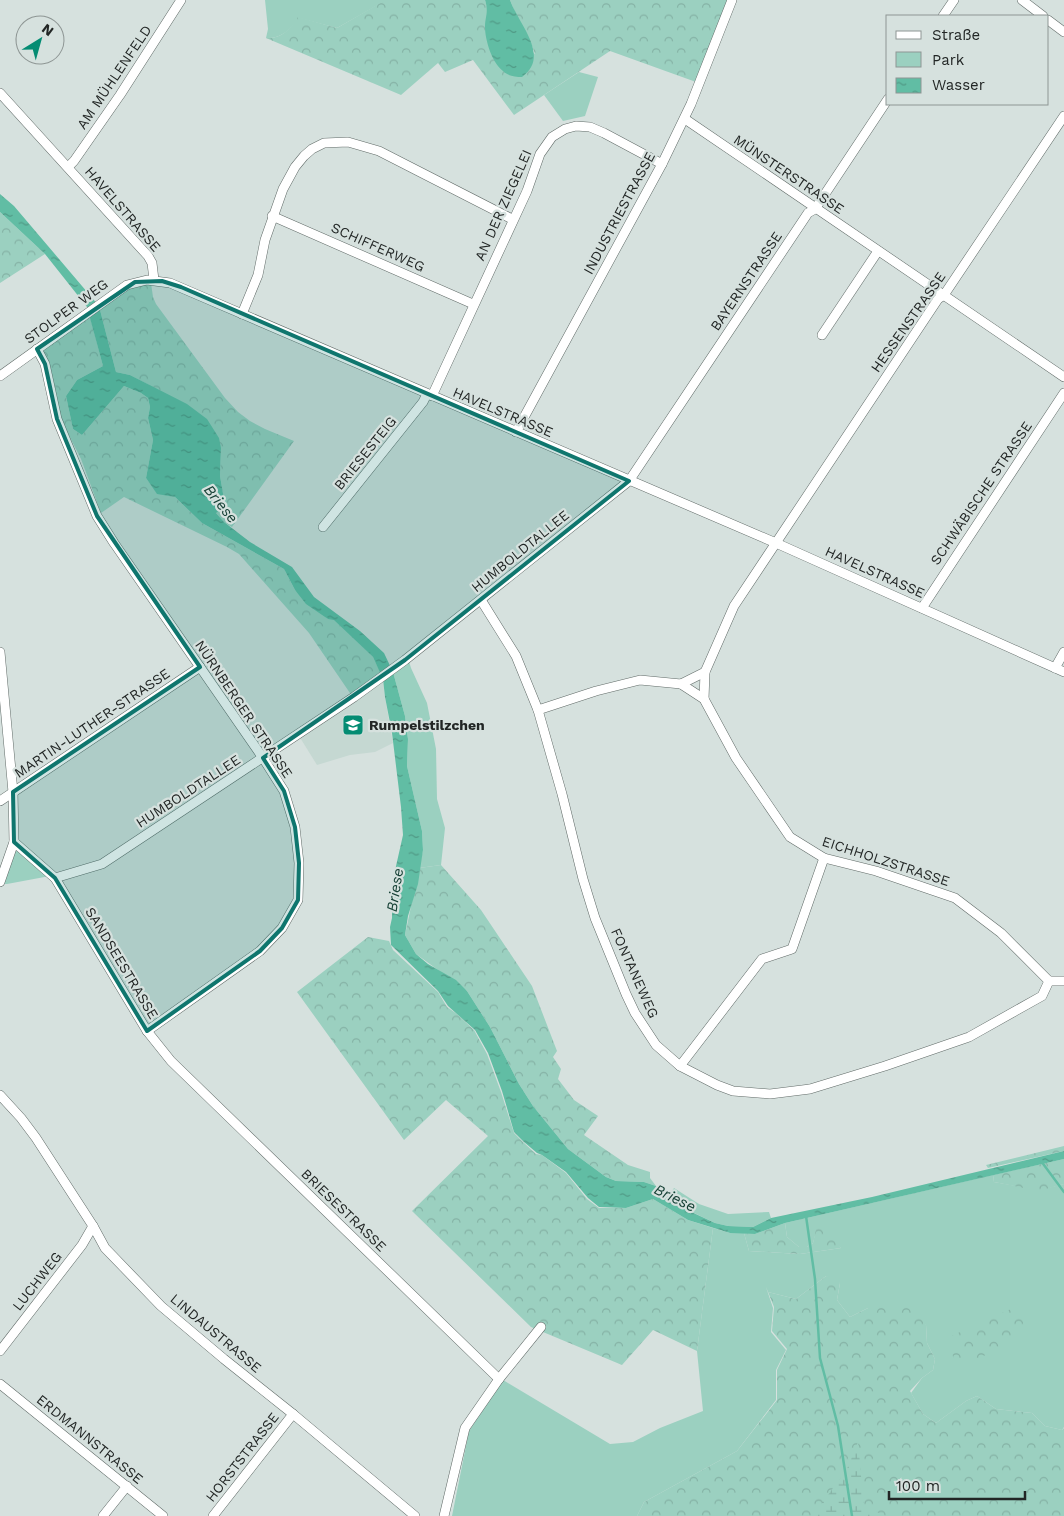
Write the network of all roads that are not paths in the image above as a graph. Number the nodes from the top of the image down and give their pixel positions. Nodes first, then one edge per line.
1 (181, 0) edge
2 (732, 0) edge
3 (954, 0) edge
4 (1022, 0) edge
5 (944, 15) edge
6 (1043, 15) edge
7 (1049, 21) edge
8 (1064, 32) edge
9 (0, 93) edge
10 (886, 102) edge
11 (1064, 116) edge
12 (685, 119) junction
13 (662, 164) junction
14 (68, 167) junction
15 (815, 208) junction
16 (272, 216) junction
17 (512, 219) junction
18 (878, 251) junction
19 (154, 280) junction
20 (944, 295) junction
21 (473, 304) junction
22 (242, 314) junction
23 (822, 335) dead end
24 (37, 350) junction
25 (0, 376) edge
26 (1064, 377) edge
27 (1064, 393) edge
28 (429, 395) junction
29 (516, 432) junction
30 (629, 481) junction
31 (323, 527) dead end
32 (776, 543) junction
33 (481, 600) junction
34 (922, 608) junction
35 (0, 652) edge
36 (1064, 652) edge
37 (200, 668) junction
38 (1055, 668) junction
39 (705, 672) junction
40 (1064, 672) edge
41 (681, 684) junction
42 (704, 699) junction
43 (538, 710) junction
44 (3, 734) edge
45 (263, 758) junction
46 (13, 792) junction
47 (0, 801) edge
48 (14, 842) junction
49 (824, 858) junction
50 (55, 878) junction
51 (0, 882) edge
52 (1049, 980) junction
53 (1064, 980) edge
54 (147, 1031) junction
55 (171, 1060) joint
56 (680, 1066) junction
57 (0, 1094) edge
58 (93, 1226) junction
59 (541, 1327) dead end
60 (0, 1351) edge
61 (499, 1378) junction
62 (0, 1384) edge
63 (293, 1414) junction
64 (127, 1486) junction
65 (103, 1516) edge
66 (163, 1516) edge
67 (214, 1516) edge
68 (415, 1516) edge
69 (444, 1516) edge

1 - 14 street, AM MÜHLENFELD
2 - 12 street, INDUSTRIESTRASSE
3 - 5 street
4 - 6 street
7 - 8 street
9 - 14 street, HAVELSTRASSE
10 - 15 street, BAYERNSTRASSE
11 - 20 street, HESSENSTRASSE
12 - 13 street, INDUSTRIESTRASSE
12 - 15 street, MÜNSTERSTRASSE
13 - 17 street, AN DER ZIEGELEI
13 - 29 street, INDUSTRIESTRASSE
14 - 19 street, HAVELSTRASSE
15 - 18 street, MÜNSTERSTRASSE
15 - 30 street, BAYERNSTRASSE
16 - 17 street
16 - 21 street, SCHIFFERWEG
16 - 22 street
17 - 21 street, AN DER ZIEGELEI
18 - 20 street, MÜNSTERSTRASSE
18 - 23 street
19 - 22 street, HAVELSTRASSE
19 - 24 street, STOLPER WEG
20 - 26 street, MÜNSTERSTRASSE
20 - 32 street, HESSENSTRASSE
21 - 28 street, AN DER ZIEGELEI
22 - 28 street, HAVELSTRASSE
24 - 25 street, STOLPER WEG
24 - 37 street, NÜRNBERGER STRASSE
27 - 34 street, SCHWÄBISCHE STRASSE
28 - 29 street, HAVELSTRASSE
28 - 31 street, BRIESESTEIG
29 - 30 street, HAVELSTRASSE
30 - 32 street, HAVELSTRASSE
30 - 33 street, HUMBOLDTALLEE
32 - 34 street, HAVELSTRASSE
32 - 39 street
33 - 43 street, FONTANEWEG
33 - 45 street, HUMBOLDTALLEE
34 - 38 street, HAVELSTRASSE
35 - 44 street
36 - 38 street
37 - 45 street, NÜRNBERGER STRASSE
37 - 46 street, MARTIN-LUTHER-STRASSE
38 - 40 street, HAVELSTRASSE
39 - 41 street
39 - 42 street
41 - 42 street, EICHHOLZSTRASSE
41 - 43 street, EICHHOLZSTRASSE
42 - 49 street, EICHHOLZSTRASSE
43 - 56 street, FONTANEWEG
44 - 46 street
45 - 50 street, HUMBOLDTALLEE
45 - 54 street, NÜRNBERGER STRASSE
46 - 47 street, MARTIN-LUTHER-STRASSE
46 - 48 street
48 - 50 street
48 - 51 street
49 - 52 street, EICHHOLZSTRASSE
49 - 56 street
50 - 54 street, SANDSEESTRASSE
52 - 53 street
52 - 56 street, FONTANEWEG
54 - 55 street, SANDSEESTRASSE
55 - 61 street, BRIESESTRASSE
57 - 58 street, LINDAUSTRASSE
58 - 60 street, LUCHWEG
58 - 63 street, LINDAUSTRASSE
59 - 61 street
61 - 69 street
62 - 64 street, ERDMANNSTRASSE
63 - 67 street, HORSTSTRASSE
63 - 68 street, LINDAUSTRASSE
64 - 65 street
64 - 66 street, ERDMANNSTRASSE

